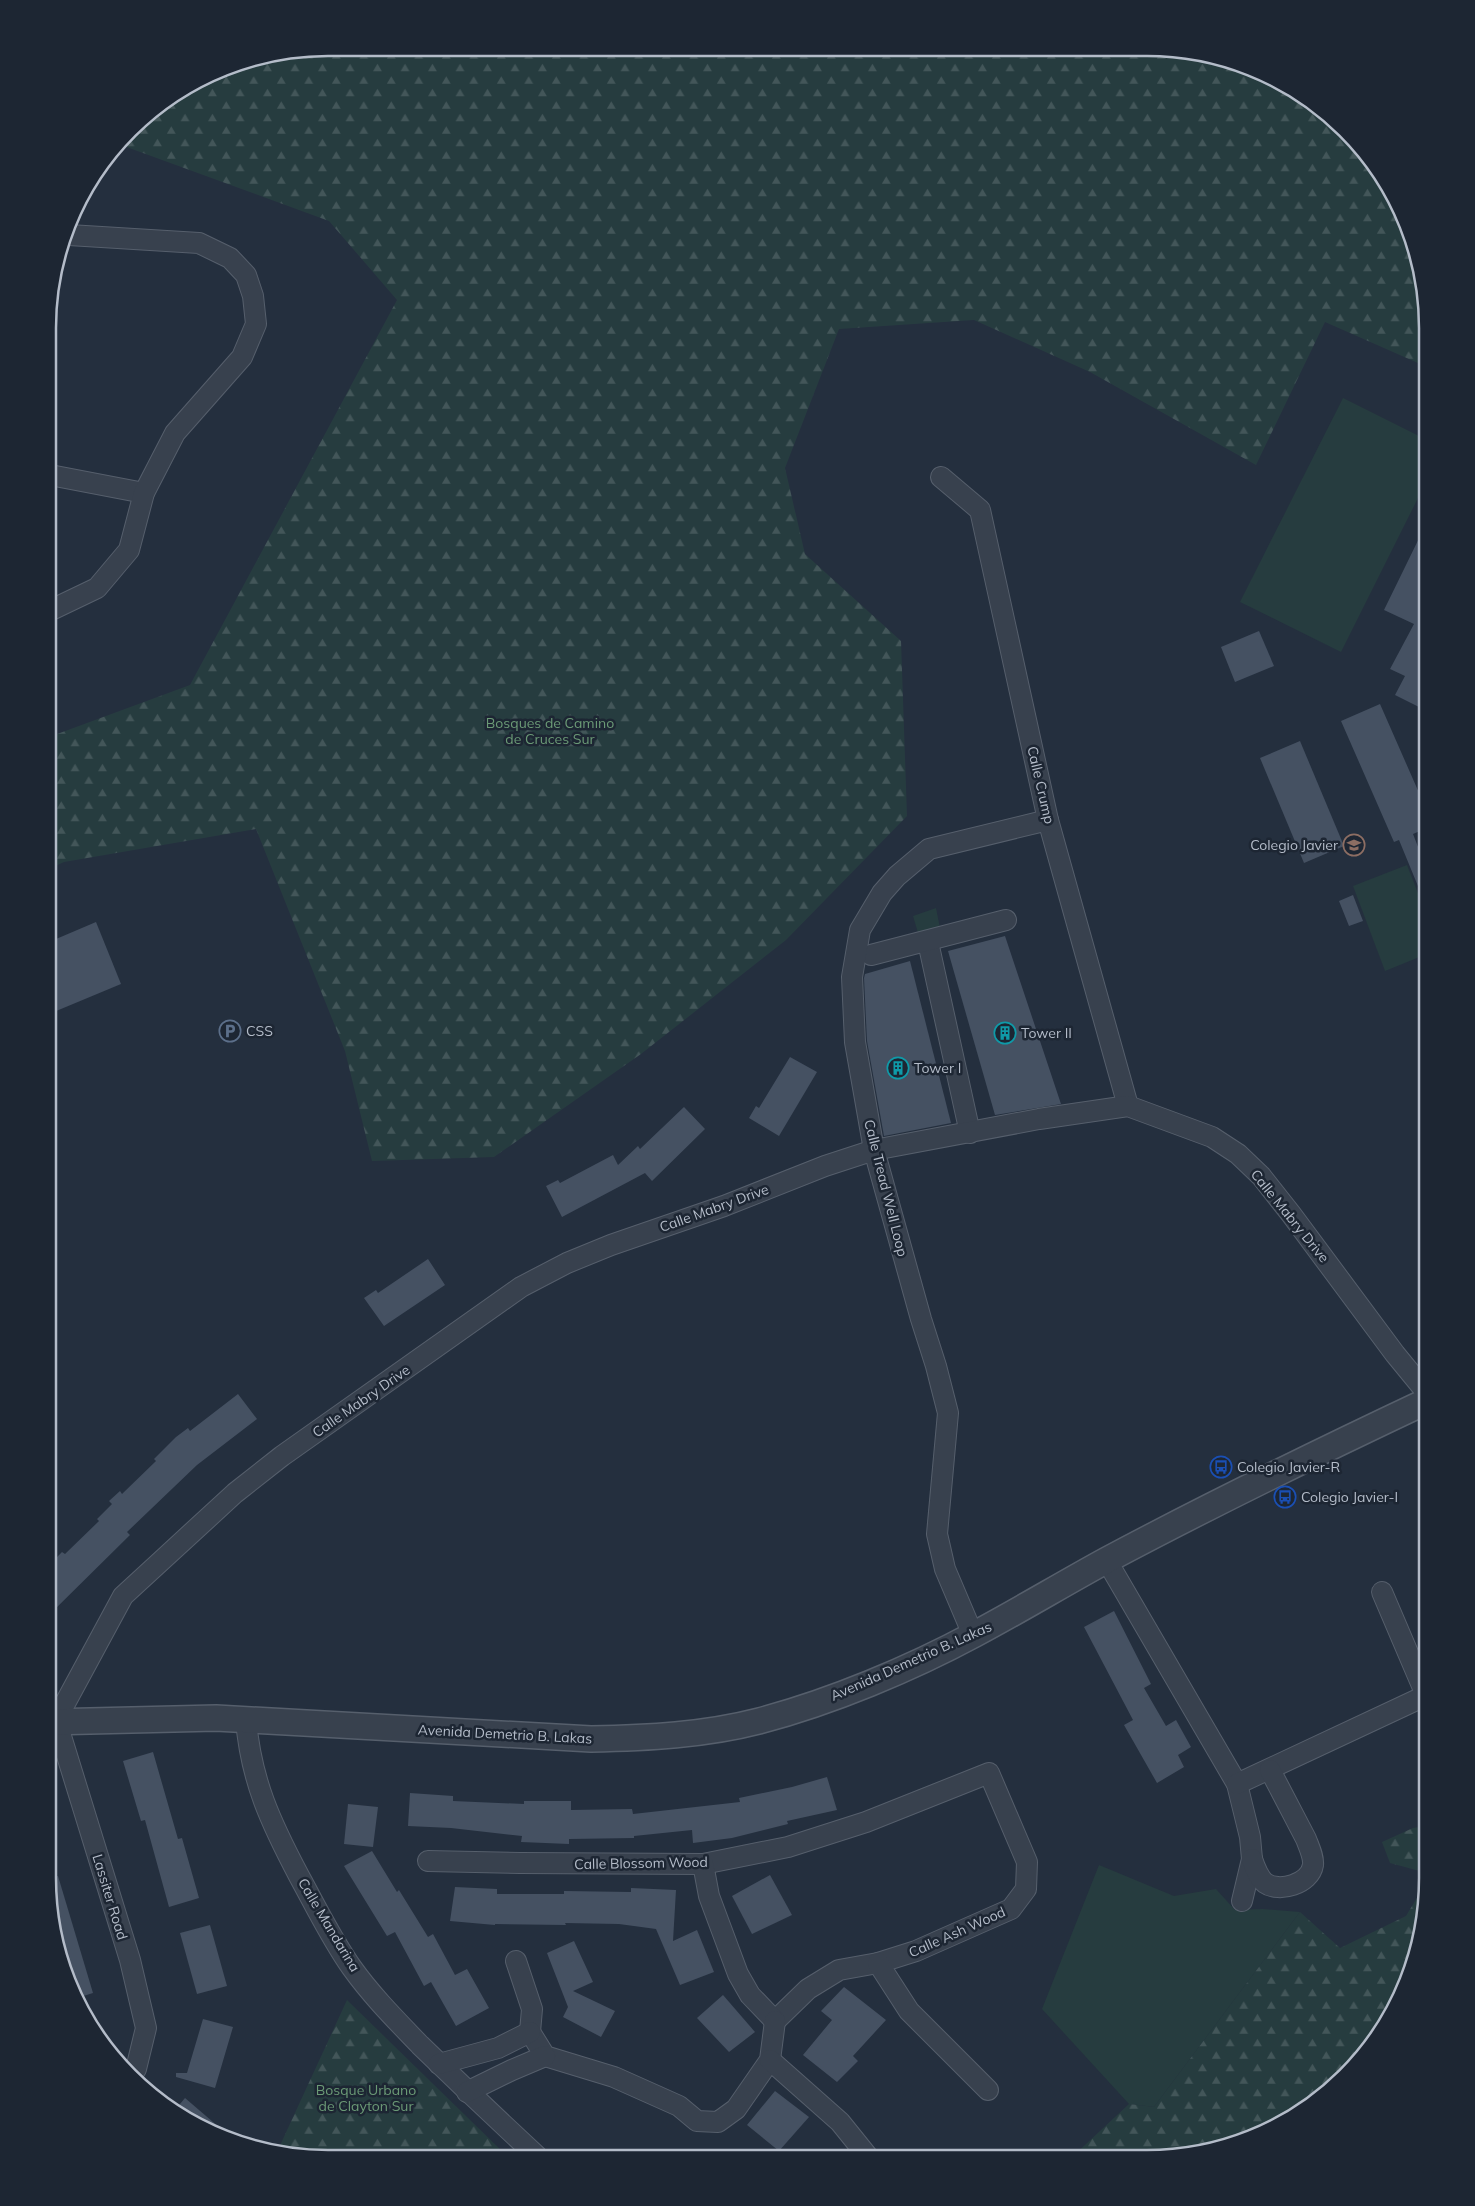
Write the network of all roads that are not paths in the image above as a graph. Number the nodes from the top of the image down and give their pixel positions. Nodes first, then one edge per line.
1 (73, 235) edge
2 (56, 476) edge
3 (941, 476) dead end
4 (144, 493) junction
5 (56, 608) edge
6 (1048, 820) junction
7 (1006, 920) dead end
8 (928, 942) junction
9 (872, 955) dead end
10 (1128, 1106) junction
11 (970, 1133) junction
12 (874, 1150) junction
13 (1419, 1383) edge
14 (1419, 1405) edge
15 (1107, 1560) junction
16 (1382, 1592) dead end
17 (973, 1635) junction
18 (1419, 1679) edge
19 (1419, 1698) edge
20 (56, 1714) edge
21 (246, 1720) junction
22 (56, 1721) edge
23 (56, 1733) edge
24 (1270, 1770) junction
25 (988, 1773) joint
26 (1237, 1784) junction
27 (1252, 1859) junction
28 (428, 1860) dead end
29 (703, 1864) junction
30 (1242, 1900) dead end
31 (516, 1961) dead end
32 (878, 1963) junction
33 (775, 2020) junction
34 (530, 2032) junction
35 (545, 2056) junction
36 (770, 2060) junction
37 (439, 2064) junction
38 (135, 2069) edge
39 (988, 2090) dead end
40 (467, 2092) junction
41 (530, 2150) edge
42 (863, 2150) edge

1 - 4 street
2 - 4 street
3 - 6 street, Calle Crump
4 - 5 street
6 - 10 street, Calle Crump
6 - 12 street, Calle Tread Well Loop
7 - 8 street
8 - 9 street
8 - 11 street
10 - 11 street, Calle Mabry Drive
10 - 13 street, Calle Mabry Drive
11 - 12 street, Calle Mabry Drive
12 - 17 street, Calle Tread Well Loop
12 - 20 street, Calle Mabry Drive
14 - 15 street, Avenida Demetrio B. Lakas
15 - 17 street, Avenida Demetrio B. Lakas
15 - 26 street
16 - 18 street
17 - 21 street, Avenida Demetrio B. Lakas
19 - 24 street
21 - 22 street, Avenida Demetrio B. Lakas
21 - 37 street, Calle Mandarina
23 - 38 street, Lassiter Road
24 - 26 street
24 - 27 street
25 - 29 street, Calle Blossom Wood
25 - 32 street, Calle Ash Wood
26 - 27 street
27 - 30 street
28 - 29 street, Calle Blossom Wood
29 - 33 street
31 - 34 street
32 - 33 street, Calle Ash Wood
32 - 39 street
33 - 36 street
34 - 35 street
34 - 37 street
35 - 36 street
35 - 40 street
36 - 42 street
37 - 40 street, Calle Mandarina
40 - 41 street, Calle Mandarina

